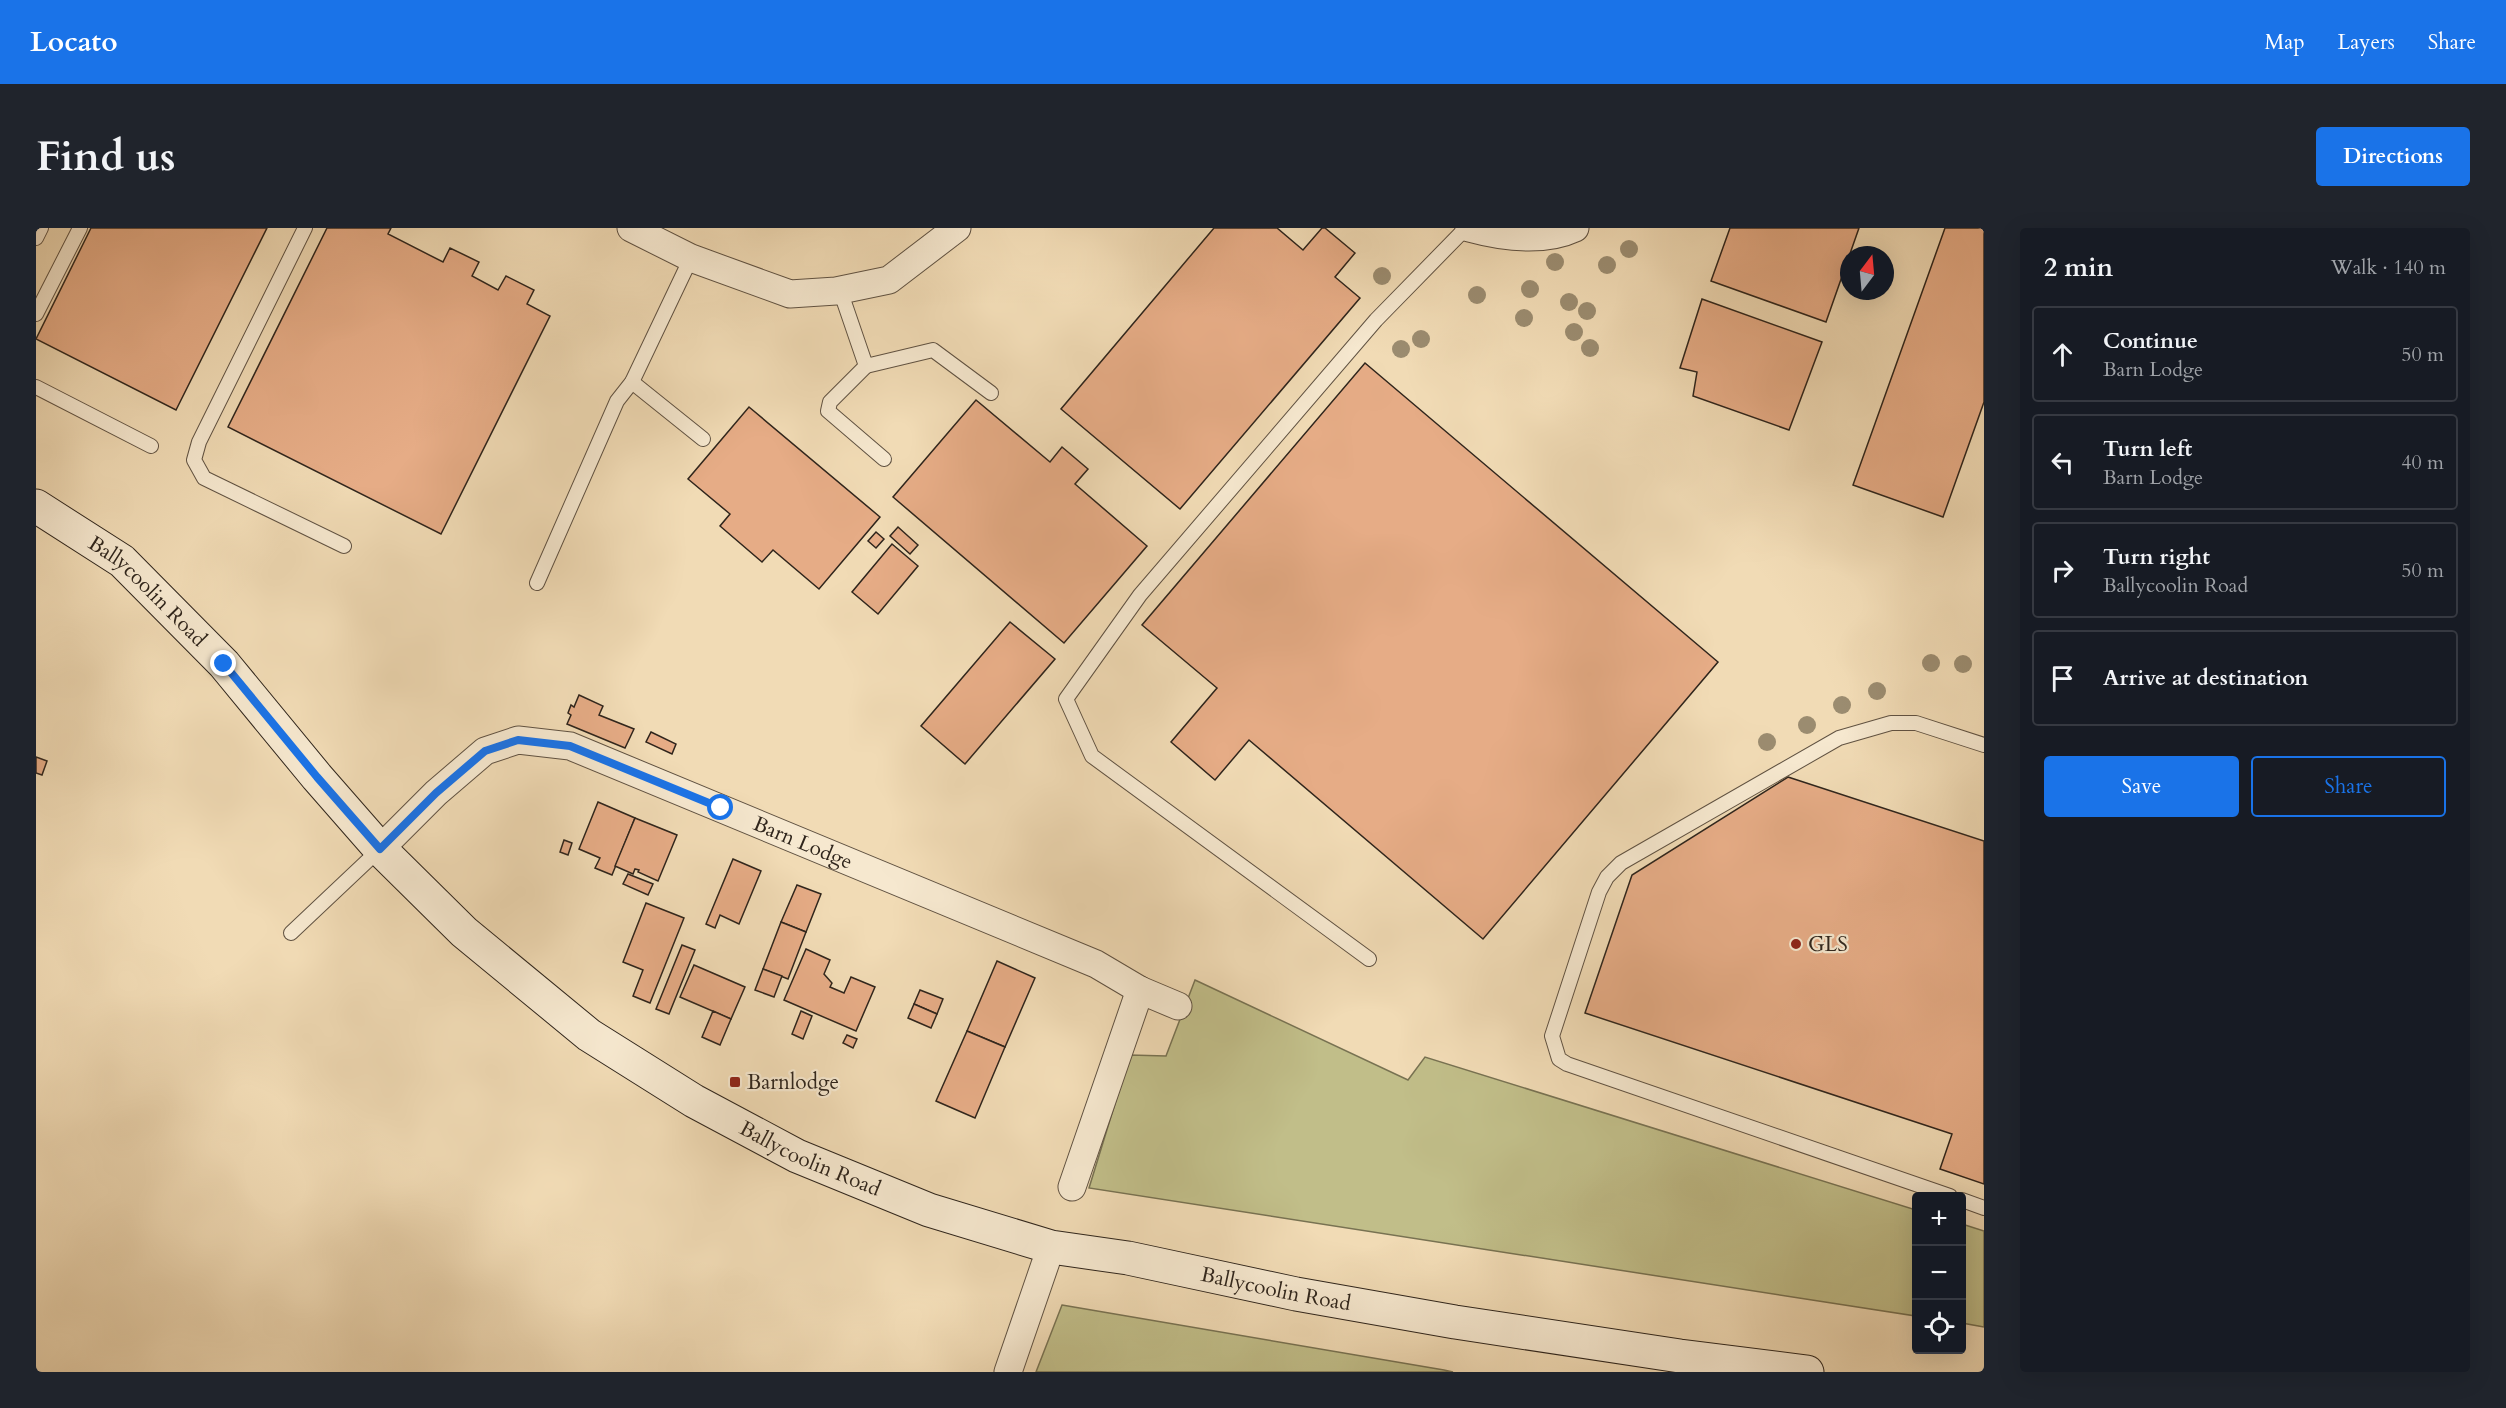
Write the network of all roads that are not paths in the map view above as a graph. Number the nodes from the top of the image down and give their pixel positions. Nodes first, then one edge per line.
1 (41, 228) edge
2 (80, 228) edge
3 (306, 228) edge
4 (631, 228) edge
5 (957, 228) edge
6 (1467, 228) edge
7 (1575, 228) edge
8 (36, 238) edge
9 (691, 258) junction
10 (840, 290) junction
11 (36, 314) edge
12 (866, 366) junction
13 (632, 382) junction
14 (36, 387) edge
15 (991, 393) dead end
16 (702, 439) dead end
17 (151, 446) dead end
18 (884, 459) dead end
19 (36, 506) edge
20 (344, 546) dead end
21 (537, 583) dead end
22 (1984, 745) edge
23 (380, 849) junction
24 (291, 933) dead end
25 (1369, 959) dead end
26 (1140, 990) junction
27 (1178, 1006) dead end
28 (1072, 1187) dead end
29 (1936, 1192) edge
30 (1966, 1201) edge
31 (1984, 1208) edge
32 (1051, 1246) junction
33 (1008, 1372) edge
34 (1807, 1372) edge

1 - 8 lane
2 - 11 lane
3 - 20 lane
4 - 9 street
5 - 10 street
6 - 7 street
6 - 25 lane
9 - 10 street
9 - 13 lane
10 - 12 lane
12 - 15 lane
12 - 18 lane
13 - 16 lane
13 - 21 lane
14 - 17 lane
19 - 23 street, Ballycoolin Road
22 - 29 lane
23 - 24 lane
23 - 26 street, Barn Lodge
23 - 32 street, Ballycoolin Road
26 - 27 street, Barn Lodge
26 - 28 street
30 - 31 lane
32 - 33 street
32 - 34 street, Ballycoolin Road

